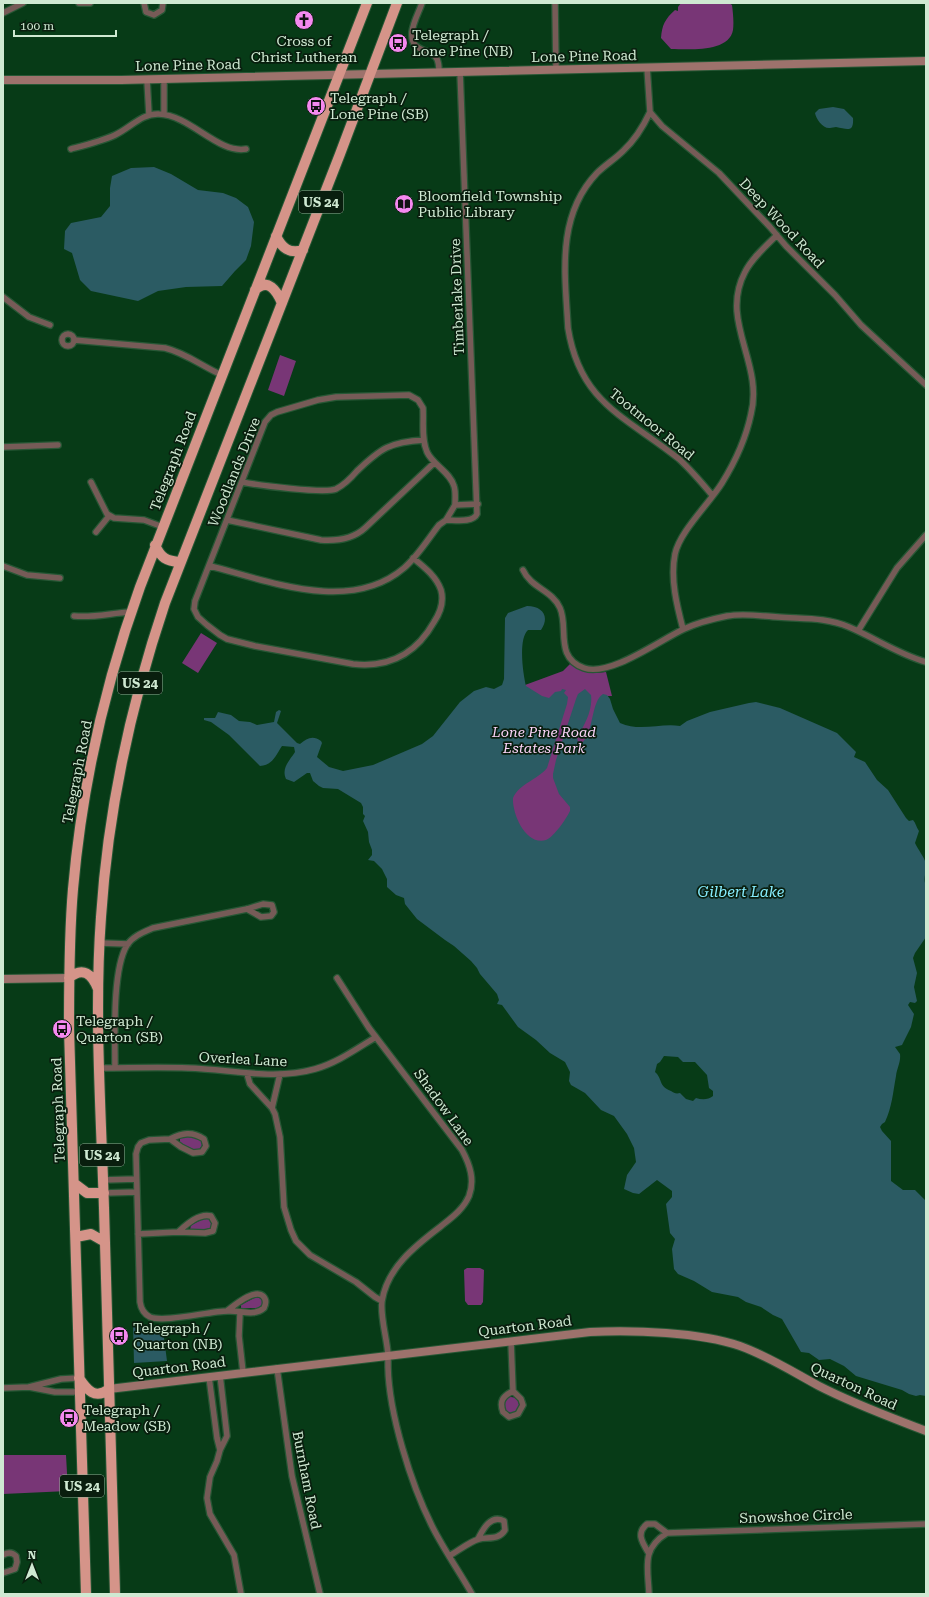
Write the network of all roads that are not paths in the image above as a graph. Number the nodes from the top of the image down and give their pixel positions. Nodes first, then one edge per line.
1 (23, 3) edge
2 (79, 3) edge
3 (90, 3) edge
4 (144, 3) edge
5 (163, 3) edge
6 (367, 3) edge
7 (397, 3) edge
8 (422, 3) edge
9 (555, 3) edge
10 (3, 13) edge
11 (926, 61) edge
12 (647, 67) junction
13 (556, 69) junction
14 (460, 71) junction
15 (439, 72) junction
16 (371, 73) junction
17 (339, 74) junction
18 (164, 79) junction
19 (3, 80) edge
20 (147, 80) junction
21 (650, 112) junction
22 (164, 114) junction
23 (148, 115) junction
24 (246, 149) dead end
25 (72, 150) dead end
26 (776, 235) junction
27 (276, 236) junction
28 (302, 250) junction
29 (255, 290) junction
30 (3, 297) edge
31 (282, 303) junction
32 (50, 325) dead end
33 (74, 340) dead end
34 (222, 375) junction
35 (926, 385) edge
36 (424, 440) junction
37 (58, 445) dead end
38 (3, 447) edge
39 (434, 463) junction
40 (91, 482) dead end
41 (242, 482) junction
42 (712, 495) junction
43 (478, 504) junction
44 (455, 505) junction
45 (109, 516) junction
46 (227, 520) junction
47 (446, 520) junction
48 (162, 527) junction
49 (96, 532) dead end
50 (926, 535) edge
51 (155, 545) junction
52 (413, 558) junction
53 (180, 562) junction
54 (3, 566) edge
55 (210, 566) junction
56 (523, 570) dead end
57 (60, 578) dead end
58 (131, 612) junction
59 (74, 616) dead end
60 (683, 629) junction
61 (858, 631) junction
62 (926, 662) edge
63 (247, 910) dead end
64 (100, 943) junction
65 (128, 944) junction
66 (69, 978) junction
67 (337, 978) dead end
68 (3, 979) edge
69 (98, 991) junction
70 (376, 1037) junction
71 (100, 1068) junction
72 (115, 1068) junction
73 (247, 1074) junction
74 (280, 1074) junction
75 (272, 1108) junction
76 (170, 1139) junction
77 (136, 1179) junction
78 (103, 1180) junction
79 (75, 1184) junction
80 (137, 1192) junction
81 (104, 1193) junction
82 (178, 1232) junction
83 (138, 1234) junction
84 (76, 1237) junction
85 (105, 1242) junction
86 (382, 1301) junction
87 (228, 1310) junction
88 (240, 1312) junction
89 (511, 1341) junction
90 (388, 1356) junction
91 (277, 1368) junction
92 (243, 1372) junction
93 (220, 1375) junction
94 (209, 1377) junction
95 (79, 1378) junction
96 (29, 1387) junction
97 (3, 1388) edge
98 (109, 1388) junction
99 (513, 1391) junction
100 (80, 1392) junction
101 (926, 1431) edge
102 (220, 1450) junction
103 (926, 1524) edge
104 (667, 1533) junction
105 (478, 1539) junction
106 (648, 1552) junction
107 (3, 1555) edge
108 (449, 1556) junction
109 (3, 1573) edge
110 (86, 1594) edge
111 (115, 1594) edge
112 (241, 1594) edge
113 (320, 1594) edge
114 (472, 1594) edge
115 (649, 1594) edge

1 - 10 street
2 - 3 street
4 - 5 street
6 - 17 highway, Telegraph Road / US 24
7 - 16 highway, US 24
8 - 15 street
9 - 13 street
11 - 12 street, Lone Pine Road
12 - 13 street, Lone Pine Road
12 - 21 street
13 - 14 street, Lone Pine Road
14 - 15 street, Lone Pine Road
14 - 43 street, Timberlake Drive
15 - 16 street, Lone Pine Road
16 - 17 street, Lone Pine Road
16 - 28 highway, US 24
17 - 18 street, Lone Pine Road
17 - 27 highway, Telegraph Road / US 24
18 - 20 street, Lone Pine Road
18 - 22 street
19 - 20 street, Lone Pine Road
20 - 23 street
21 - 26 street, Deep Wood Road
21 - 42 street, Tootmoor Road
22 - 23 street
22 - 24 street
23 - 25 street
26 - 35 street, Deep Wood Road
26 - 42 street
27 - 28 highway
27 - 29 highway, Telegraph Road / US 24
28 - 31 highway, US 24
29 - 31 highway
29 - 34 highway, Telegraph Road / US 24
30 - 32 street
31 - 53 highway, US 24
33 - 34 street
34 - 48 highway, Telegraph Road / US 24
36 - 39 street, Woodlands Drive
36 - 41 street
36 - 41 street, Woodlands Drive
37 - 38 street
39 - 44 street, Woodlands Drive
39 - 46 street
40 - 45 street
41 - 46 street, Woodlands Drive
42 - 60 street
43 - 44 street
43 - 47 street, Timberlake Drive
44 - 47 street
45 - 48 street
45 - 49 street
46 - 55 street, Woodlands Drive
47 - 52 street
48 - 51 highway, Telegraph Road / US 24
50 - 61 street
51 - 53 highway
51 - 58 highway, Telegraph Road / US 24
52 - 55 street
52 - 55 street, Woodlands Drive
53 - 64 highway, US 24
54 - 57 street
56 - 60 street
58 - 59 street
58 - 66 highway, Telegraph Road / US 24
60 - 61 street
61 - 62 street
63 - 65 street
64 - 65 street
64 - 69 highway, US 24
65 - 72 street
66 - 68 street
66 - 69 highway
66 - 79 highway, Telegraph Road / US 24
67 - 70 street, Shadow Lane
69 - 71 highway, US 24
70 - 74 street, Overlea Lane
70 - 86 street, Shadow Lane
71 - 72 street, Overlea Lane
71 - 78 highway, US 24
72 - 73 street, Overlea Lane
73 - 74 street, Overlea Lane
73 - 75 street
74 - 75 street
75 - 86 street
76 - 76 street
76 - 77 street
77 - 78 street
77 - 80 street
78 - 81 highway, US 24
79 - 81 highway
79 - 84 highway, Telegraph Road / US 24
80 - 81 street
80 - 83 street
81 - 85 highway, US 24
82 - 82 street
82 - 83 street
83 - 87 street
84 - 85 highway
84 - 95 highway, Telegraph Road / US 24
85 - 98 highway, US 24
86 - 90 street, Shadow Lane
87 - 88 street
87 - 88 street
88 - 92 street
89 - 90 street, Quarton Road
89 - 99 street
89 - 101 street, Quarton Road
90 - 91 street, Quarton Road
90 - 108 street, Shadow Lane
91 - 92 street, Quarton Road
91 - 113 street, Burnham Road
92 - 93 street, Quarton Road
93 - 94 street, Quarton Road
93 - 102 street
94 - 98 street, Quarton Road
94 - 102 street
95 - 96 street
95 - 98 highway
95 - 100 highway, Telegraph Road / US 24
96 - 97 street
96 - 100 street
98 - 111 highway, US 24
99 - 99 street
100 - 110 highway, Telegraph Road / US 24
102 - 112 street
103 - 104 street, Snowshoe Circle
104 - 106 street
104 - 106 street, Snowshoe Circle
105 - 105 street
105 - 108 street
106 - 115 street, Snowshoe Circle
107 - 109 street
108 - 114 street, Shadow Lane

